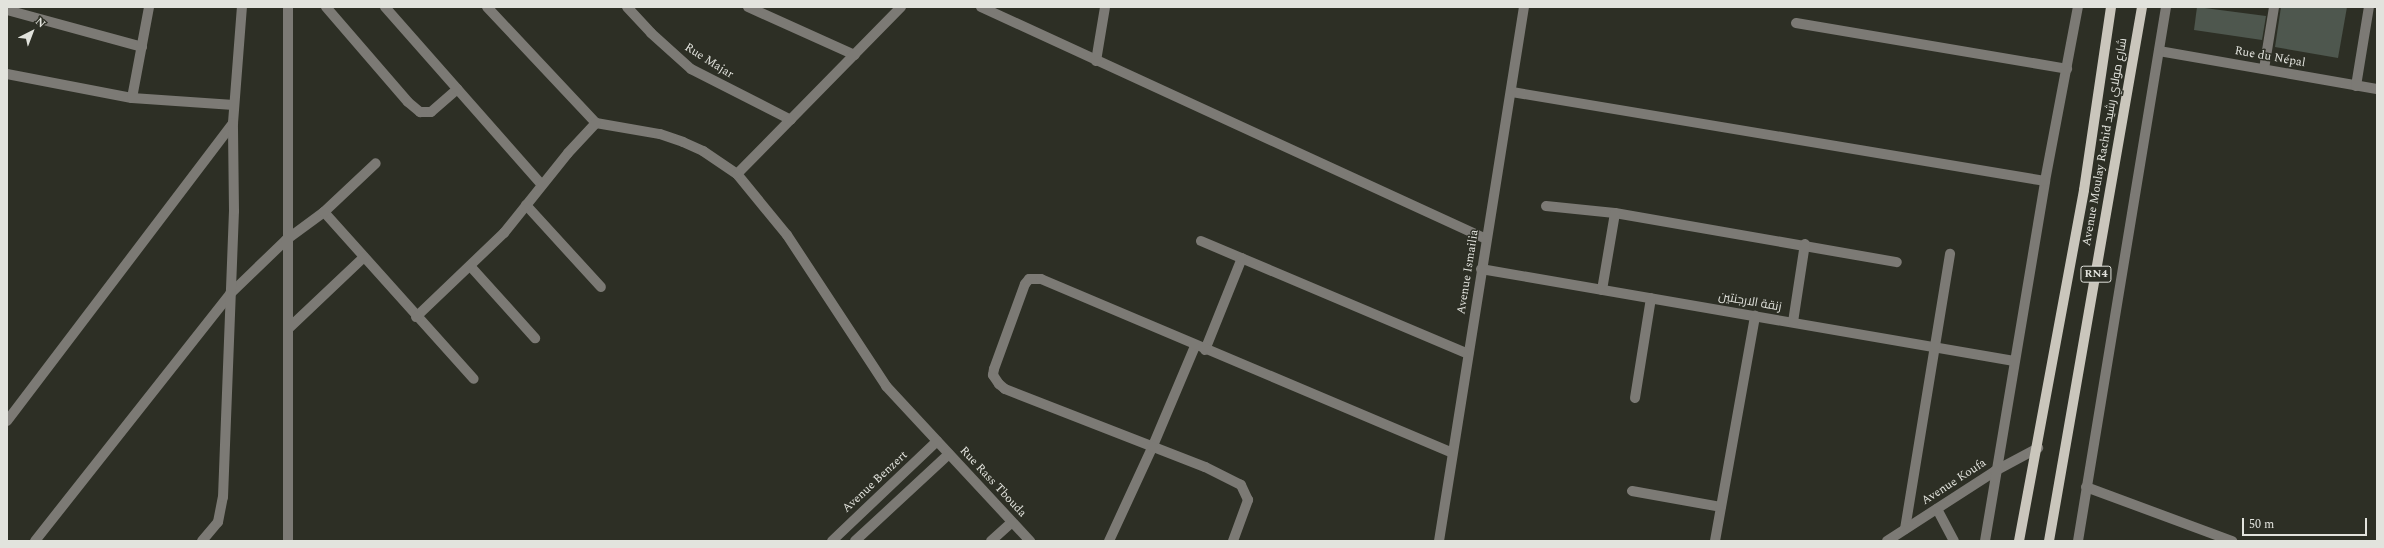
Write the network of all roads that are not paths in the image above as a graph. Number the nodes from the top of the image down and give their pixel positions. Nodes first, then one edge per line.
1 (150, 7) edge
2 (242, 7) edge
3 (288, 7) edge
4 (326, 7) edge
5 (385, 7) edge
6 (487, 7) edge
7 (627, 7) edge
8 (748, 7) edge
9 (901, 7) edge
10 (981, 7) edge
11 (1105, 7) edge
12 (2078, 7) edge
13 (2111, 7) edge
14 (2142, 7) edge
15 (2166, 7) edge
16 (2274, 7) edge
17 (2369, 7) edge
18 (1523, 8) edge
19 (7, 10) edge
20 (1796, 23) dead end
21 (142, 47) junction
22 (2159, 51) junction
23 (855, 56) junction
24 (1096, 62) junction
25 (2067, 69) junction
26 (2264, 69) junction
27 (7, 74) edge
28 (2356, 86) junction
29 (457, 89) junction
30 (2377, 89) edge
31 (1512, 92) junction
32 (132, 98) junction
33 (234, 105) junction
34 (791, 120) junction
35 (233, 123) junction
36 (596, 123) junction
37 (376, 163) dead end
38 (737, 174) junction
39 (2045, 181) junction
40 (542, 185) junction
41 (526, 205) junction
42 (1546, 206) dead end
43 (324, 212) junction
44 (1615, 213) junction
45 (1486, 239) junction
46 (286, 240) junction
47 (1201, 241) dead end
48 (1805, 244) junction
49 (1950, 254) dead end
50 (364, 258) junction
51 (1242, 258) junction
52 (1897, 262) dead end
53 (471, 266) junction
54 (1481, 269) junction
55 (601, 287) dead end
56 (1602, 290) junction
57 (230, 294) junction
58 (1651, 298) junction
59 (1755, 316) junction
60 (416, 317) junction
61 (1793, 322) junction
62 (289, 328) junction
63 (536, 338) dead end
64 (1195, 346) junction
65 (1935, 348) junction
66 (1205, 350) junction
67 (1468, 354) junction
68 (2014, 362) junction
69 (474, 379) dead end
70 (1635, 398) dead end
71 (7, 421) edge
72 (937, 441) junction
73 (1152, 448) junction
74 (2038, 448) junction
75 (1452, 453) junction
76 (949, 454) junction
77 (1995, 471) junction
78 (2086, 487) junction
79 (1632, 491) dead end
80 (1721, 507) junction
81 (1937, 509) junction
82 (1012, 522) junction
83 (1905, 529) junction
84 (35, 541) edge
85 (202, 541) edge
86 (288, 541) edge
87 (832, 541) edge
88 (855, 541) edge
89 (991, 541) edge
90 (1030, 541) edge
91 (1109, 541) edge
92 (1232, 541) edge
93 (1439, 541) edge
94 (1715, 541) edge
95 (1886, 541) edge
96 (1954, 541) edge
97 (1985, 541) edge
98 (2019, 541) edge
99 (2049, 541) edge
100 (2078, 541) edge
101 (2232, 541) edge

1 - 21 street
2 - 33 street
3 - 46 street
4 - 29 street
5 - 29 street
6 - 36 street
7 - 34 street, Rue Majar
8 - 23 street
9 - 23 street
10 - 24 street
11 - 24 street
12 - 25 street
13 - 74 main road, Avenue Moulay Rachid شارع مولاي رشيد / RN4
14 - 99 main road, Avenue Moulay Rachid شارع مولاي رشيد / RN4
15 - 22 street
16 - 26 street
17 - 28 street
18 - 31 street, Avenue Ismailia
19 - 21 street
20 - 25 street
21 - 32 street
22 - 26 street, Rue du Népal
22 - 78 street
23 - 34 street
24 - 45 street
25 - 39 street
26 - 28 street, Rue du Népal
27 - 32 street
28 - 30 street, Rue du Népal
29 - 40 street
31 - 39 street
31 - 45 street, Avenue Ismailia
32 - 33 street
33 - 35 street
34 - 38 street
35 - 57 street
35 - 71 street
36 - 38 street, Rue Rass Tbouda
36 - 40 street
37 - 43 street
38 - 72 street, Rue Rass Tbouda
39 - 68 street
40 - 41 street
41 - 53 street
41 - 55 street
42 - 44 street
43 - 46 street
43 - 50 street
44 - 48 street
44 - 56 street
45 - 54 street, Avenue Ismailia
46 - 57 street
46 - 62 street
47 - 51 street
48 - 52 street
48 - 61 street
49 - 65 street
50 - 60 street
50 - 62 street
51 - 66 street
51 - 67 street
53 - 60 street
53 - 63 street
54 - 56 street, زنقة الارجنتين
54 - 67 street, Avenue Ismailia
56 - 58 street, زنقة الارجنتين
57 - 84 street
57 - 85 street
58 - 59 street, زنقة الارجنتين
58 - 70 street
59 - 61 street, زنقة الارجنتين
59 - 80 street
60 - 69 street
61 - 65 street, زنقة الارجنتين
62 - 86 street
64 - 66 street
64 - 73 street
64 - 73 street
65 - 68 street, زنقة الارجنتين
65 - 83 street
66 - 75 street
67 - 75 street, Avenue Ismailia
68 - 77 street
72 - 76 street, Rue Rass Tbouda
72 - 87 street, Avenue Benzert
73 - 91 street
73 - 92 street
74 - 77 street, Avenue Koufa
74 - 98 main road, Avenue Moulay Rachid شارع مولاي رشيد / RN4
75 - 93 street, Avenue Ismailia
76 - 82 street, Rue Rass Tbouda
76 - 88 street
77 - 81 street, Avenue Koufa
77 - 97 street
78 - 100 street
78 - 101 street
79 - 80 street
80 - 94 street
81 - 83 street, Avenue Koufa
81 - 96 street
82 - 89 street
82 - 90 street, Rue Rass Tbouda
83 - 95 street, Avenue Koufa

